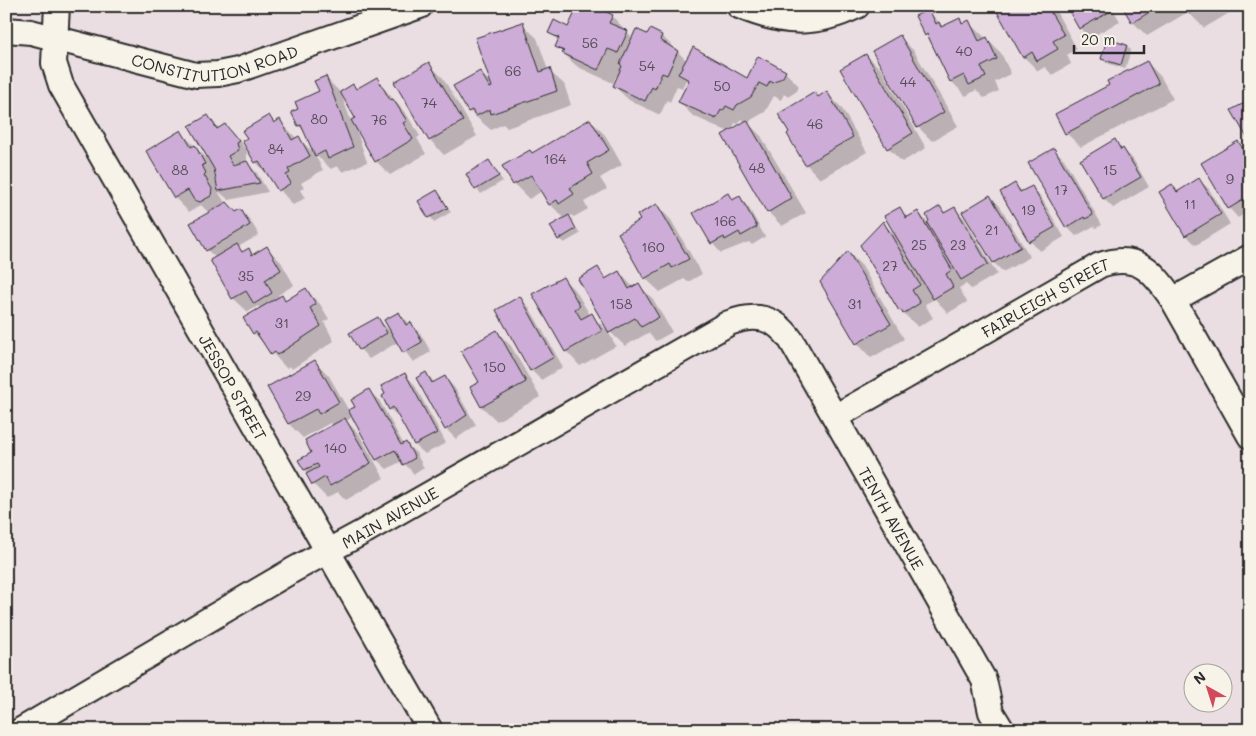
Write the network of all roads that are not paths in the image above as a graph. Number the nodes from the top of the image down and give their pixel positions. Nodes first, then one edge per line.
1 (57, 6) edge
2 (420, 6) edge
3 (739, 6) edge
4 (857, 6) edge
5 (6, 30) edge
6 (57, 39) junction
7 (1250, 258) edge
8 (1172, 300) junction
9 (765, 317) joint
10 (835, 417) junction
11 (1250, 436) edge
12 (328, 552) junction
13 (996, 728) edge
14 (21, 730) edge
15 (430, 730) edge

1 - 6 street, JESSOP STREET
2 - 6 street, CONSTITUTION ROAD
3 - 4 street
5 - 6 street, CONSTITUTION ROAD
6 - 12 street, JESSOP STREET
7 - 8 street
8 - 10 street, FAIRLEIGH STREET
8 - 11 street, FAIRLEIGH STREET
9 - 10 street, TENTH AVENUE
9 - 12 street, MAIN AVENUE
10 - 13 street, TENTH AVENUE
12 - 14 street, MAIN AVENUE
12 - 15 street, JESSOP STREET

